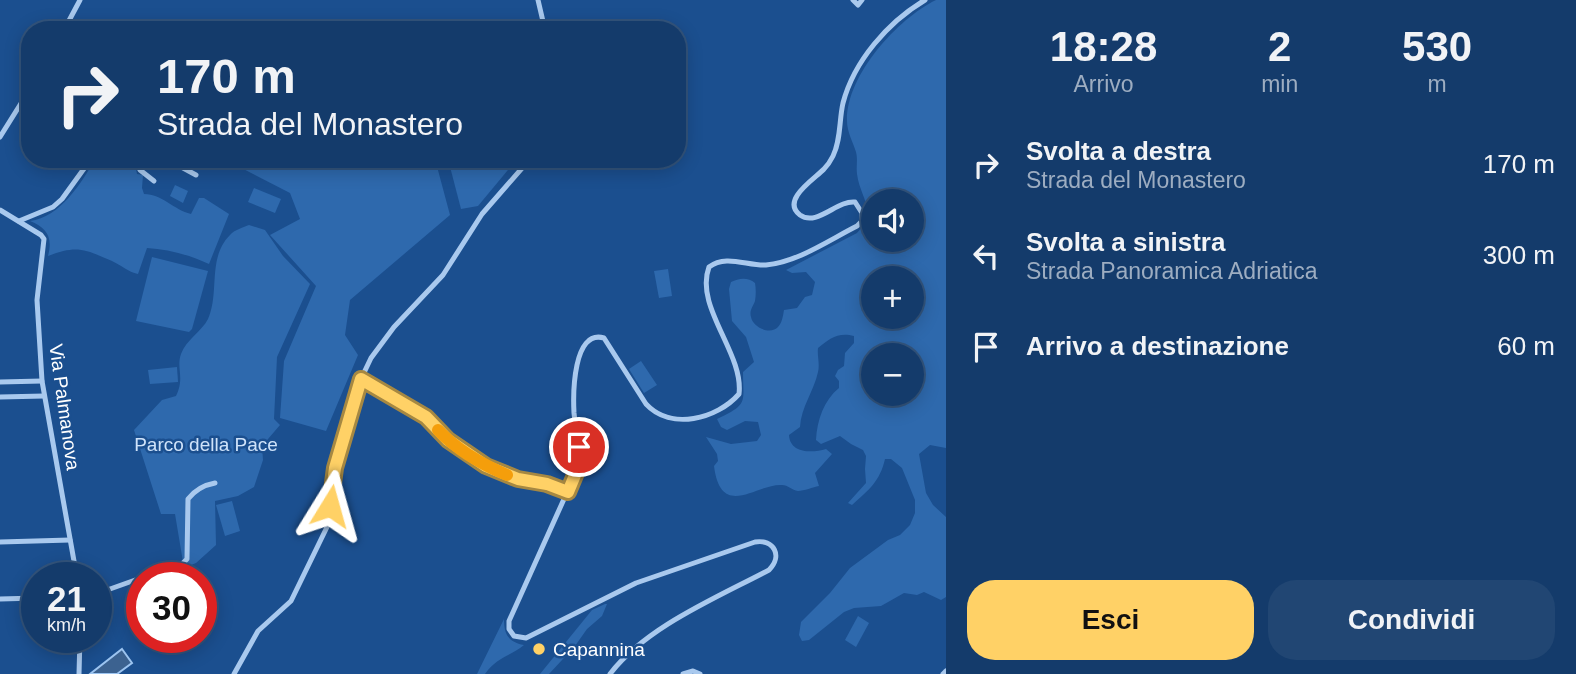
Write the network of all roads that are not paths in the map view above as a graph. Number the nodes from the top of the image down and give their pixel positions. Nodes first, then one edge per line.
1 (80, 0) edge
2 (538, 0) edge
3 (925, 0) edge
4 (69, 21) edge
5 (543, 21) edge
6 (21, 103) edge
7 (0, 136) edge
8 (84, 168) edge
9 (139, 168) edge
10 (183, 168) edge
11 (522, 168) edge
12 (196, 175) dead end
13 (154, 181) dead end
14 (0, 210) edge
15 (19, 221) junction
16 (361, 379) junction
17 (42, 381) junction
18 (0, 382) edge
19 (44, 396) junction
20 (0, 397) edge
21 (215, 483) dead end
22 (568, 492) junction
23 (70, 540) junction
24 (0, 542) edge
25 (74, 562) edge
26 (112, 588) edge
27 (21, 598) edge
28 (0, 599) edge
29 (80, 653) edge
30 (79, 674) edge
31 (234, 674) edge
32 (610, 674) edge
33 (683, 674) edge
34 (700, 674) edge

1 - 4 street
2 - 5 street
3 - 22 street
6 - 7 street
8 - 15 street
9 - 13 street
10 - 12 street
11 - 16 street
14 - 15 street
15 - 17 street, Via Palmanova
16 - 22 street
16 - 31 street
17 - 18 street
17 - 19 street, Via Palmanova
19 - 20 street
19 - 23 street, Via Palmanova
21 - 26 street
22 - 32 street
23 - 24 street
23 - 25 street, Via Palmanova
27 - 28 street
29 - 30 street
33 - 34 street

